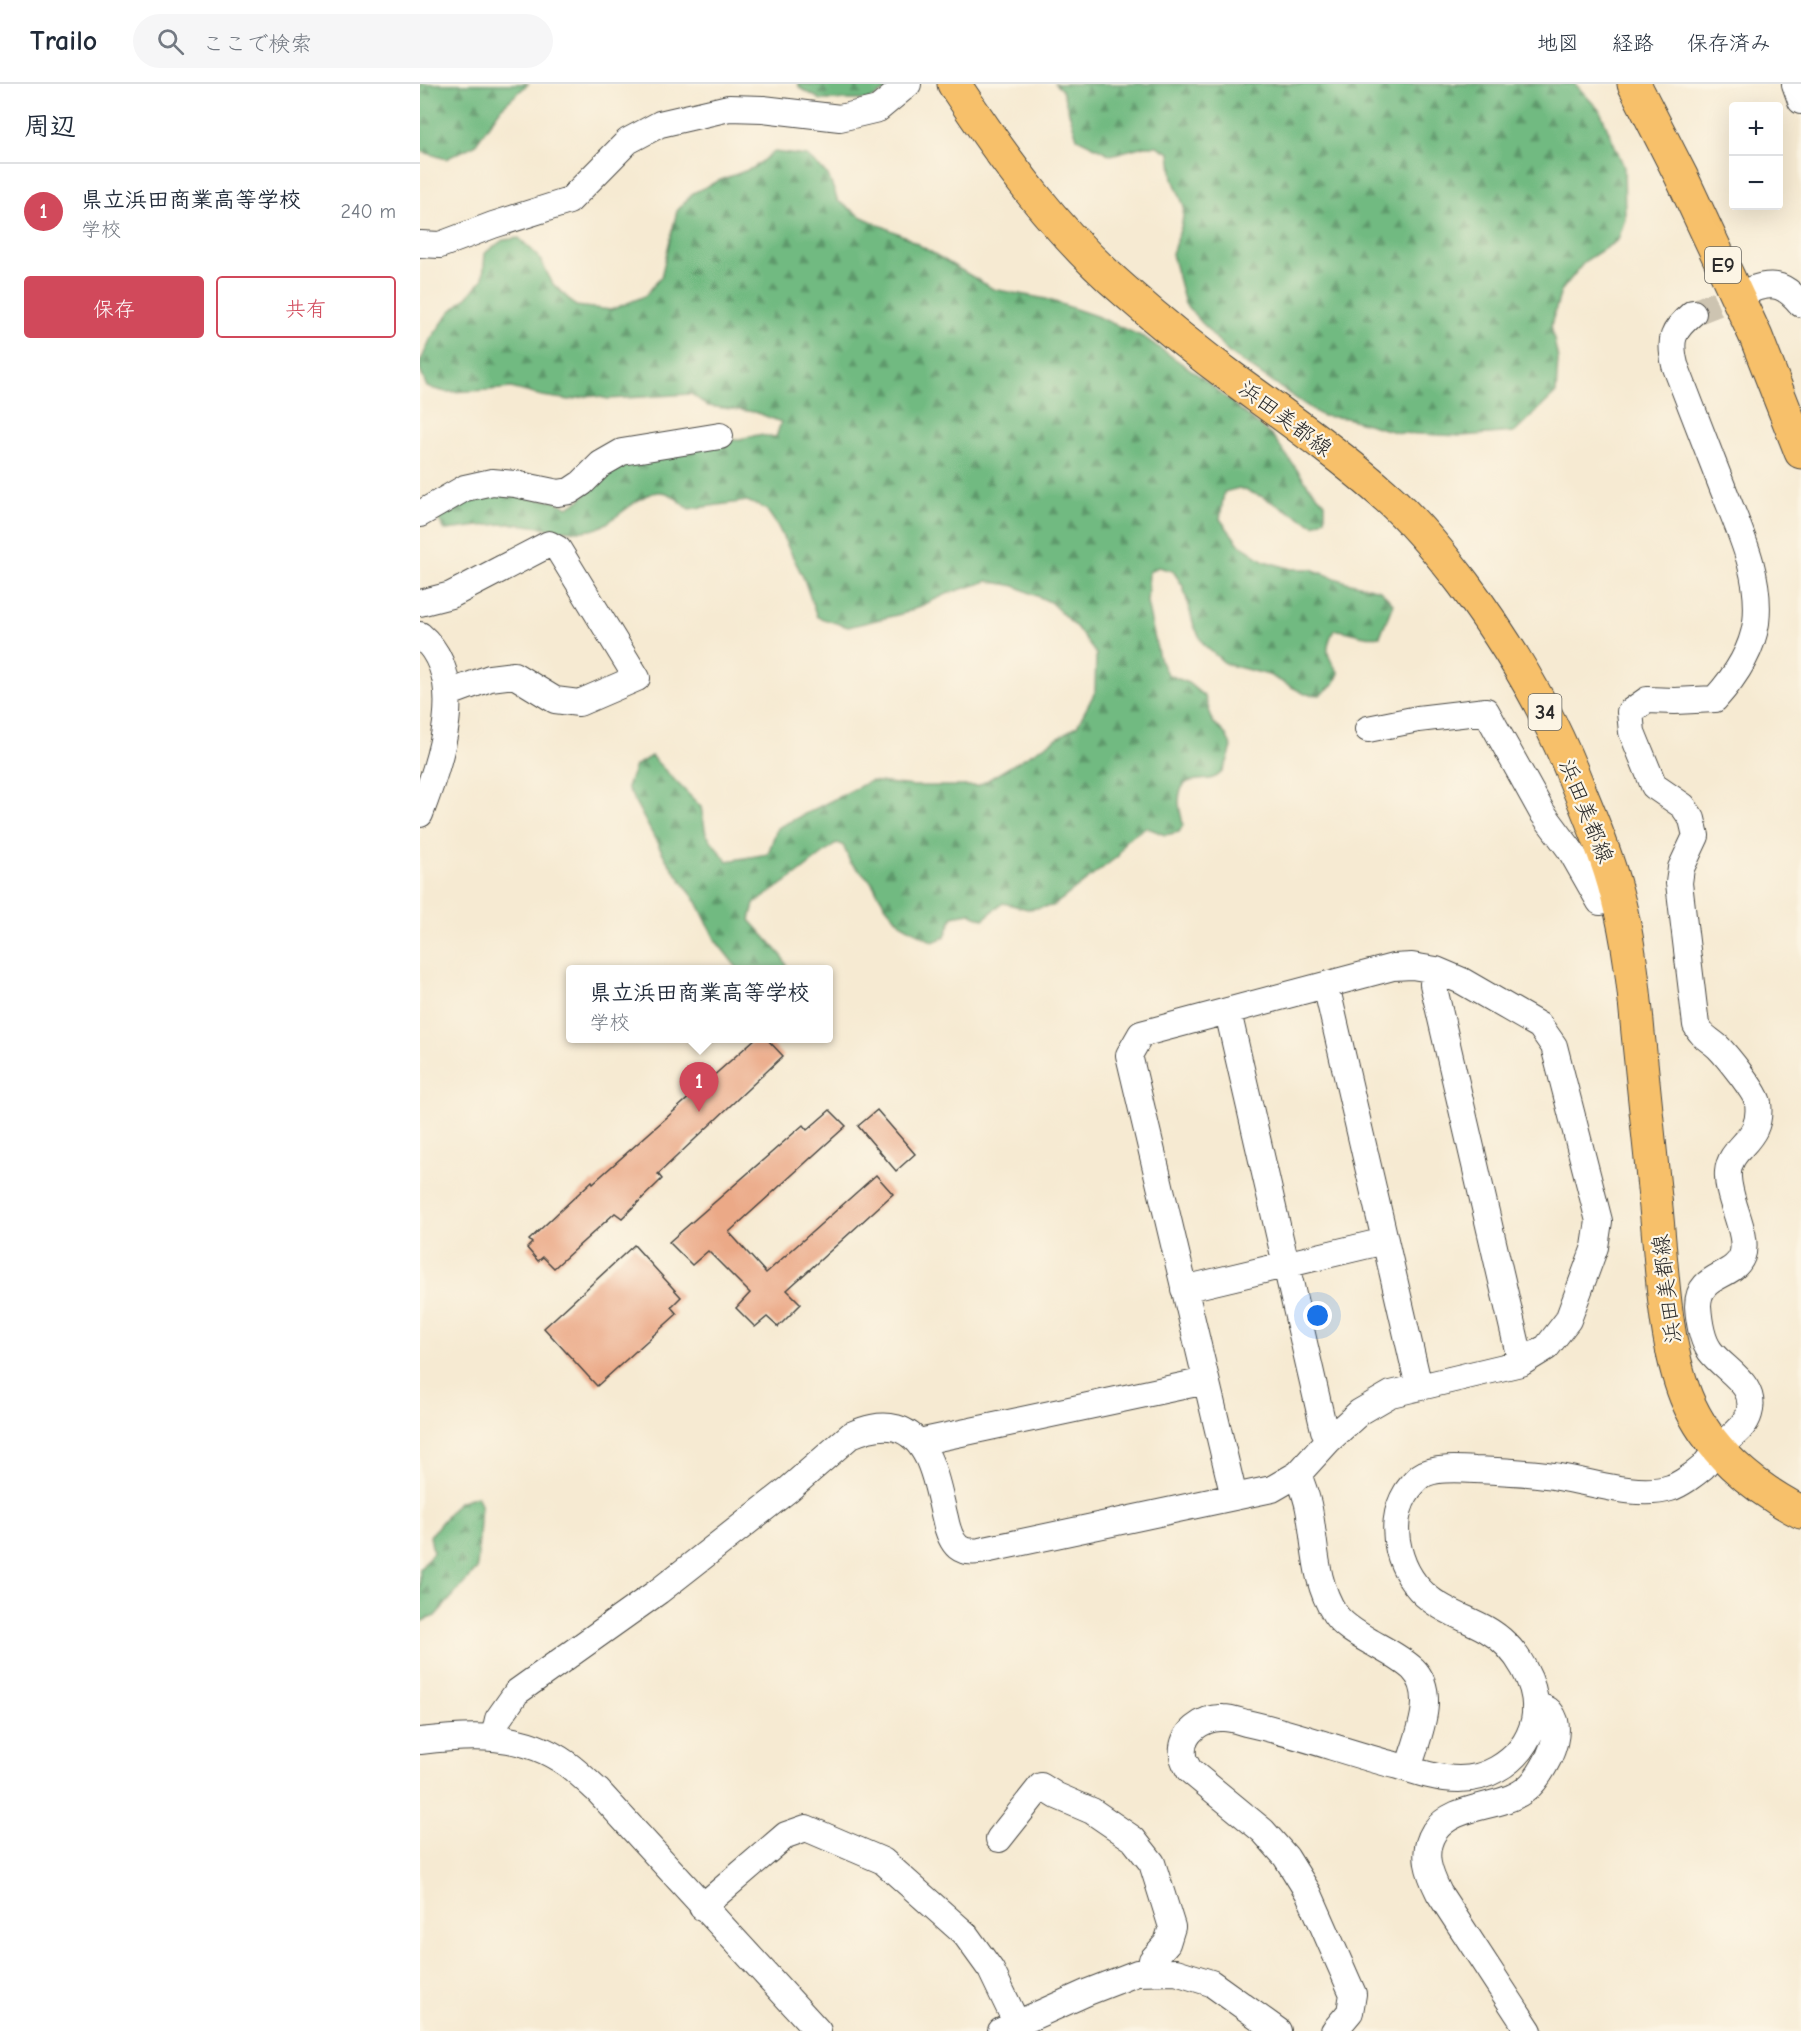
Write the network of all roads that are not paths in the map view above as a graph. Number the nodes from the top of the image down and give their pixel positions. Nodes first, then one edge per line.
1 (908, 84) edge
2 (954, 84) edge
3 (1634, 84) edge
4 (1795, 84) edge
5 (1801, 101) edge
6 (420, 244) edge
7 (1753, 289) tunnel mouth
8 (1801, 304) edge
9 (1694, 313) tunnel mouth
10 (720, 436) dead end
11 (1801, 452) edge
12 (420, 514) edge
13 (420, 603) edge
14 (420, 636) edge
15 (449, 693) junction
16 (1368, 729) dead end
17 (420, 814) edge
18 (1618, 898) junction
19 (1436, 970) junction
20 (1326, 985) junction
21 (1228, 1012) junction
22 (1385, 1241) junction
23 (1284, 1264) junction
24 (1184, 1288) junction
25 (1521, 1363) junction
26 (1206, 1381) junction
27 (1419, 1387) junction
28 (1329, 1440) junction
29 (919, 1442) junction
30 (1718, 1449) junction
31 (1298, 1474) junction
32 (1234, 1497) junction
33 (1801, 1512) edge
34 (1535, 1707) junction
35 (494, 1737) junction
36 (420, 1741) edge
37 (1408, 1769) junction
38 (999, 1839) dead end
39 (702, 1907) junction
40 (1150, 1972) junction
41 (1009, 2027) edge
42 (818, 2031) edge
43 (1278, 2031) edge
44 (1334, 2031) edge
45 (1529, 2031) edge

1 - 6 street
2 - 18 main road, 浜田美都線 / 34
3 - 11 main road, E9
4 - 5 street
7 - 8 street
9 - 30 street
10 - 12 street
13 - 15 street
14 - 15 street
15 - 17 street
16 - 18 street
18 - 30 main road, 浜田美都線 / 34
19 - 20 street
19 - 25 street
19 - 25 street
20 - 21 street
20 - 22 street
21 - 23 street
21 - 24 street
22 - 23 street
22 - 27 street
23 - 24 street
23 - 28 street
24 - 26 street
25 - 27 street
26 - 29 street
26 - 32 street
27 - 28 street
28 - 31 street
29 - 32 street
29 - 35 street
30 - 33 main road, 浜田美都線 / 34
30 - 34 street
31 - 32 street
31 - 37 street
34 - 37 street
34 - 45 street
35 - 36 street
35 - 39 street
37 - 44 street
38 - 40 street
39 - 41 street
39 - 42 street
40 - 41 street
40 - 43 street

